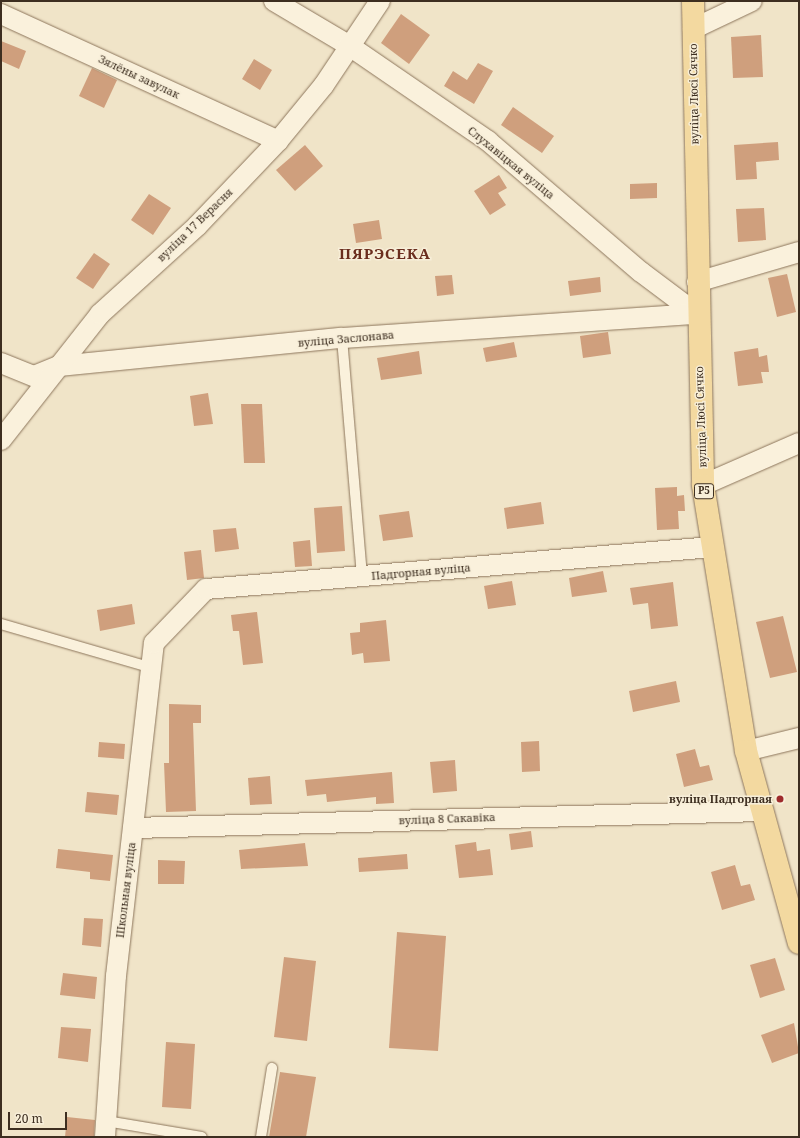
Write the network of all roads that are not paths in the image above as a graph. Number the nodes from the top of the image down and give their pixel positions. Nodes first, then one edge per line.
1 (274, 1) edge
2 (380, 1) edge
3 (693, 1) edge
4 (752, 1) edge
5 (1, 14) edge
6 (693, 29) junction
7 (348, 45) junction
8 (278, 141) junction
9 (799, 252) edge
10 (697, 282) junction
11 (697, 314) junction
12 (342, 338) junction
13 (1, 363) edge
14 (59, 366) junction
15 (1, 440) edge
16 (799, 443) edge
17 (703, 485) junction
18 (712, 547) junction
19 (362, 577) junction
20 (1, 624) edge
21 (154, 643) joint
22 (152, 668) junction
23 (799, 738) edge
24 (746, 751) junction
25 (760, 811) junction
26 (133, 828) junction
27 (799, 943) edge
28 (272, 1068) dead end
29 (106, 1129) edge
30 (202, 1137) edge
31 (261, 1137) edge

1 - 7 street, Слухавіцкая вуліца
2 - 7 street, вуліца 17 Верасня
3 - 6 main road, вуліца Люсі Сячко / Р5
4 - 6 street
5 - 8 street, Зялёны завулак
6 - 10 main road, вуліца Люсі Сячко / Р5
7 - 8 street, вуліца 17 Верасня
7 - 11 street, Слухавіцкая вуліца
8 - 14 street, вуліца 17 Верасня
9 - 10 street
10 - 11 main road, вуліца Люсі Сячко / Р5
11 - 12 street, вуліца Заслонава
11 - 17 main road, вуліца Люсі Сячко / Р5
12 - 14 street, вуліца Заслонава
12 - 19 lane
13 - 14 street, вуліца Заслонава
14 - 15 street, вуліца 17 Верасня
16 - 17 street
17 - 18 main road, вуліца Люсі Сячко / Р5
18 - 19 street, Падгорная вуліца
18 - 24 main road, вуліца Люсі Сячко / Р5
19 - 21 street, Падгорная вуліца
20 - 22 lane
21 - 22 street, Школьная вуліца
22 - 26 street, Школьная вуліца
23 - 24 street
24 - 25 main road, вуліца Люсі Сячко / Р5
25 - 26 street, вуліца 8 Сакавіка
25 - 27 main road, вуліца Люсі Сячко / Р5
26 - 29 street, Школьная вуліца
28 - 31 lane
29 - 30 lane

